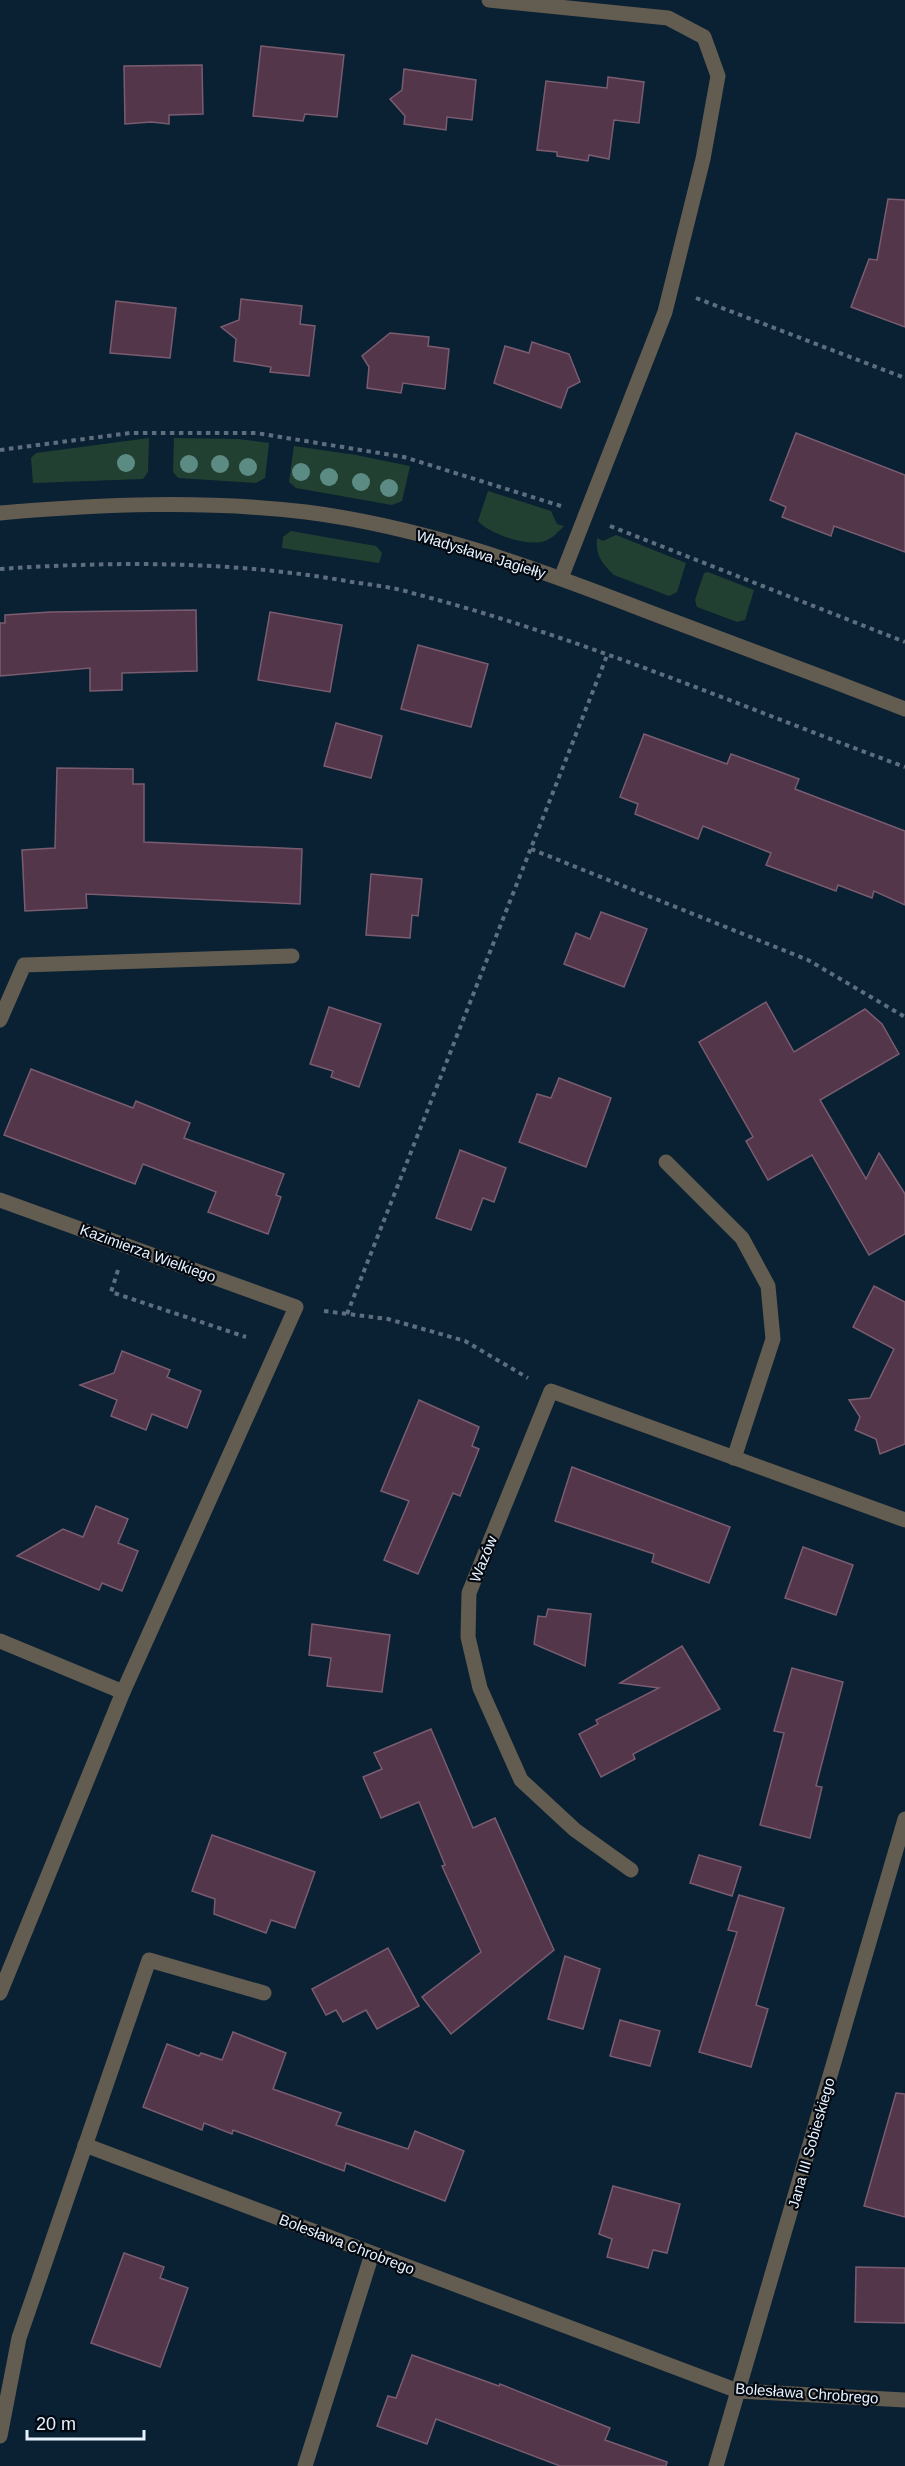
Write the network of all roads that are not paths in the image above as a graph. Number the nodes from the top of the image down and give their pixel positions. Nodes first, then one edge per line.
1 (489, 0) edge
2 (0, 513) edge
3 (561, 578) junction
4 (905, 709) edge
5 (292, 956) dead end
6 (0, 1020) edge
7 (666, 1162) dead end
8 (0, 1200) edge
9 (734, 1458) junction
10 (905, 1520) edge
11 (0, 1641) edge
12 (123, 1692) junction
13 (905, 1819) edge
14 (899, 1869) edge
15 (631, 1870) dead end
16 (0, 1993) edge
17 (264, 1993) dead end
18 (85, 2145) junction
19 (372, 2254) junction
20 (738, 2391) junction
21 (905, 2400) edge
22 (0, 2436) edge
23 (305, 2466) edge
24 (716, 2466) edge

1 - 3 street
2 - 3 street, Władysława Jagiełły
3 - 4 street, Władysława Jagiełły
5 - 6 street
7 - 9 street
8 - 12 street, Kazimierza Wielkiego
9 - 10 street
9 - 15 street, Wazów
11 - 12 street
12 - 16 street
13 - 14 street, Jana III Sobieskiego
14 - 20 street, Jana III Sobieskiego
17 - 18 street
18 - 19 street, Bolesława Chrobrego
18 - 22 street
19 - 20 street, Bolesława Chrobrego
19 - 23 street
20 - 21 street, Bolesława Chrobrego
20 - 24 street, Jana III Sobieskiego

